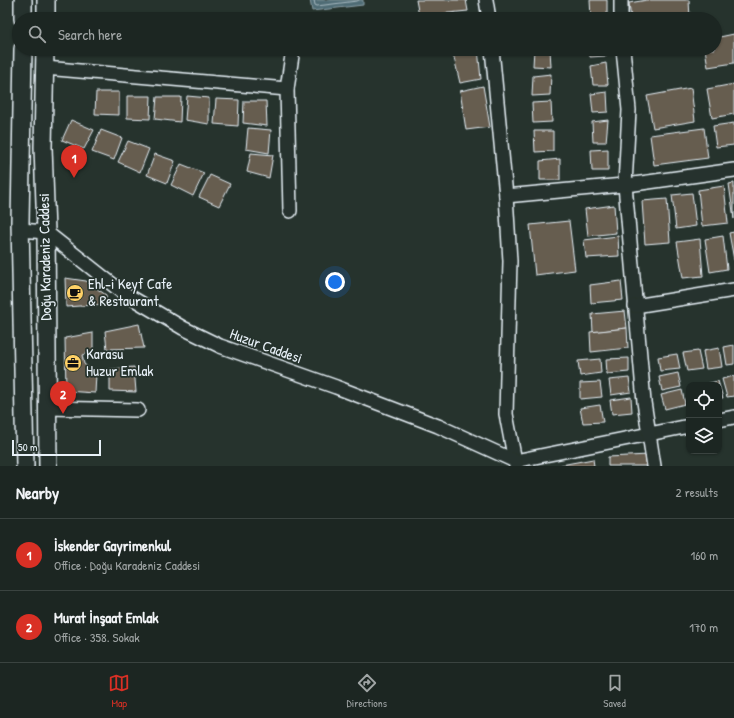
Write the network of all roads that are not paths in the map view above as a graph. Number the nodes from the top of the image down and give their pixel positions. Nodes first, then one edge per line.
1 (23, 0) edge
2 (46, 0) edge
3 (486, 0) edge
4 (620, 0) edge
5 (23, 12) edge
6 (46, 12) edge
7 (486, 12) edge
8 (621, 12) edge
9 (22, 56) edge
10 (45, 56) edge
11 (292, 56) edge
12 (493, 56) edge
13 (624, 56) edge
14 (45, 68) junction
15 (286, 90) junction
16 (734, 170) edge
17 (625, 185) junction
18 (506, 196) junction
19 (290, 211) dead end
20 (20, 230) junction
21 (46, 232) junction
22 (734, 290) edge
23 (635, 306) junction
24 (47, 408) junction
25 (138, 410) dead end
26 (734, 417) edge
27 (722, 419) edge
28 (686, 427) edge
29 (649, 433) junction
30 (516, 464) edge
31 (25, 466) edge
32 (48, 466) edge
33 (654, 466) edge

1 - 5 main road
2 - 6 main road
3 - 7 street
4 - 8 street
9 - 20 main road, Doğu Karadeniz Caddesi
10 - 14 main road, Doğu Karadeniz Caddesi
11 - 15 street
12 - 18 street
13 - 17 street
14 - 15 street
14 - 21 main road, Doğu Karadeniz Caddesi
15 - 19 street
16 - 17 street
17 - 18 street
17 - 23 street
18 - 30 street
20 - 21 street
20 - 31 main road, Doğu Karadeniz Caddesi
21 - 24 main road, Doğu Karadeniz Caddesi
21 - 30 street, Huzur Caddesi
22 - 23 street
23 - 29 street
24 - 25 street
24 - 32 main road, Doğu Karadeniz Caddesi
26 - 27 street
28 - 29 street
29 - 30 street
29 - 33 street

